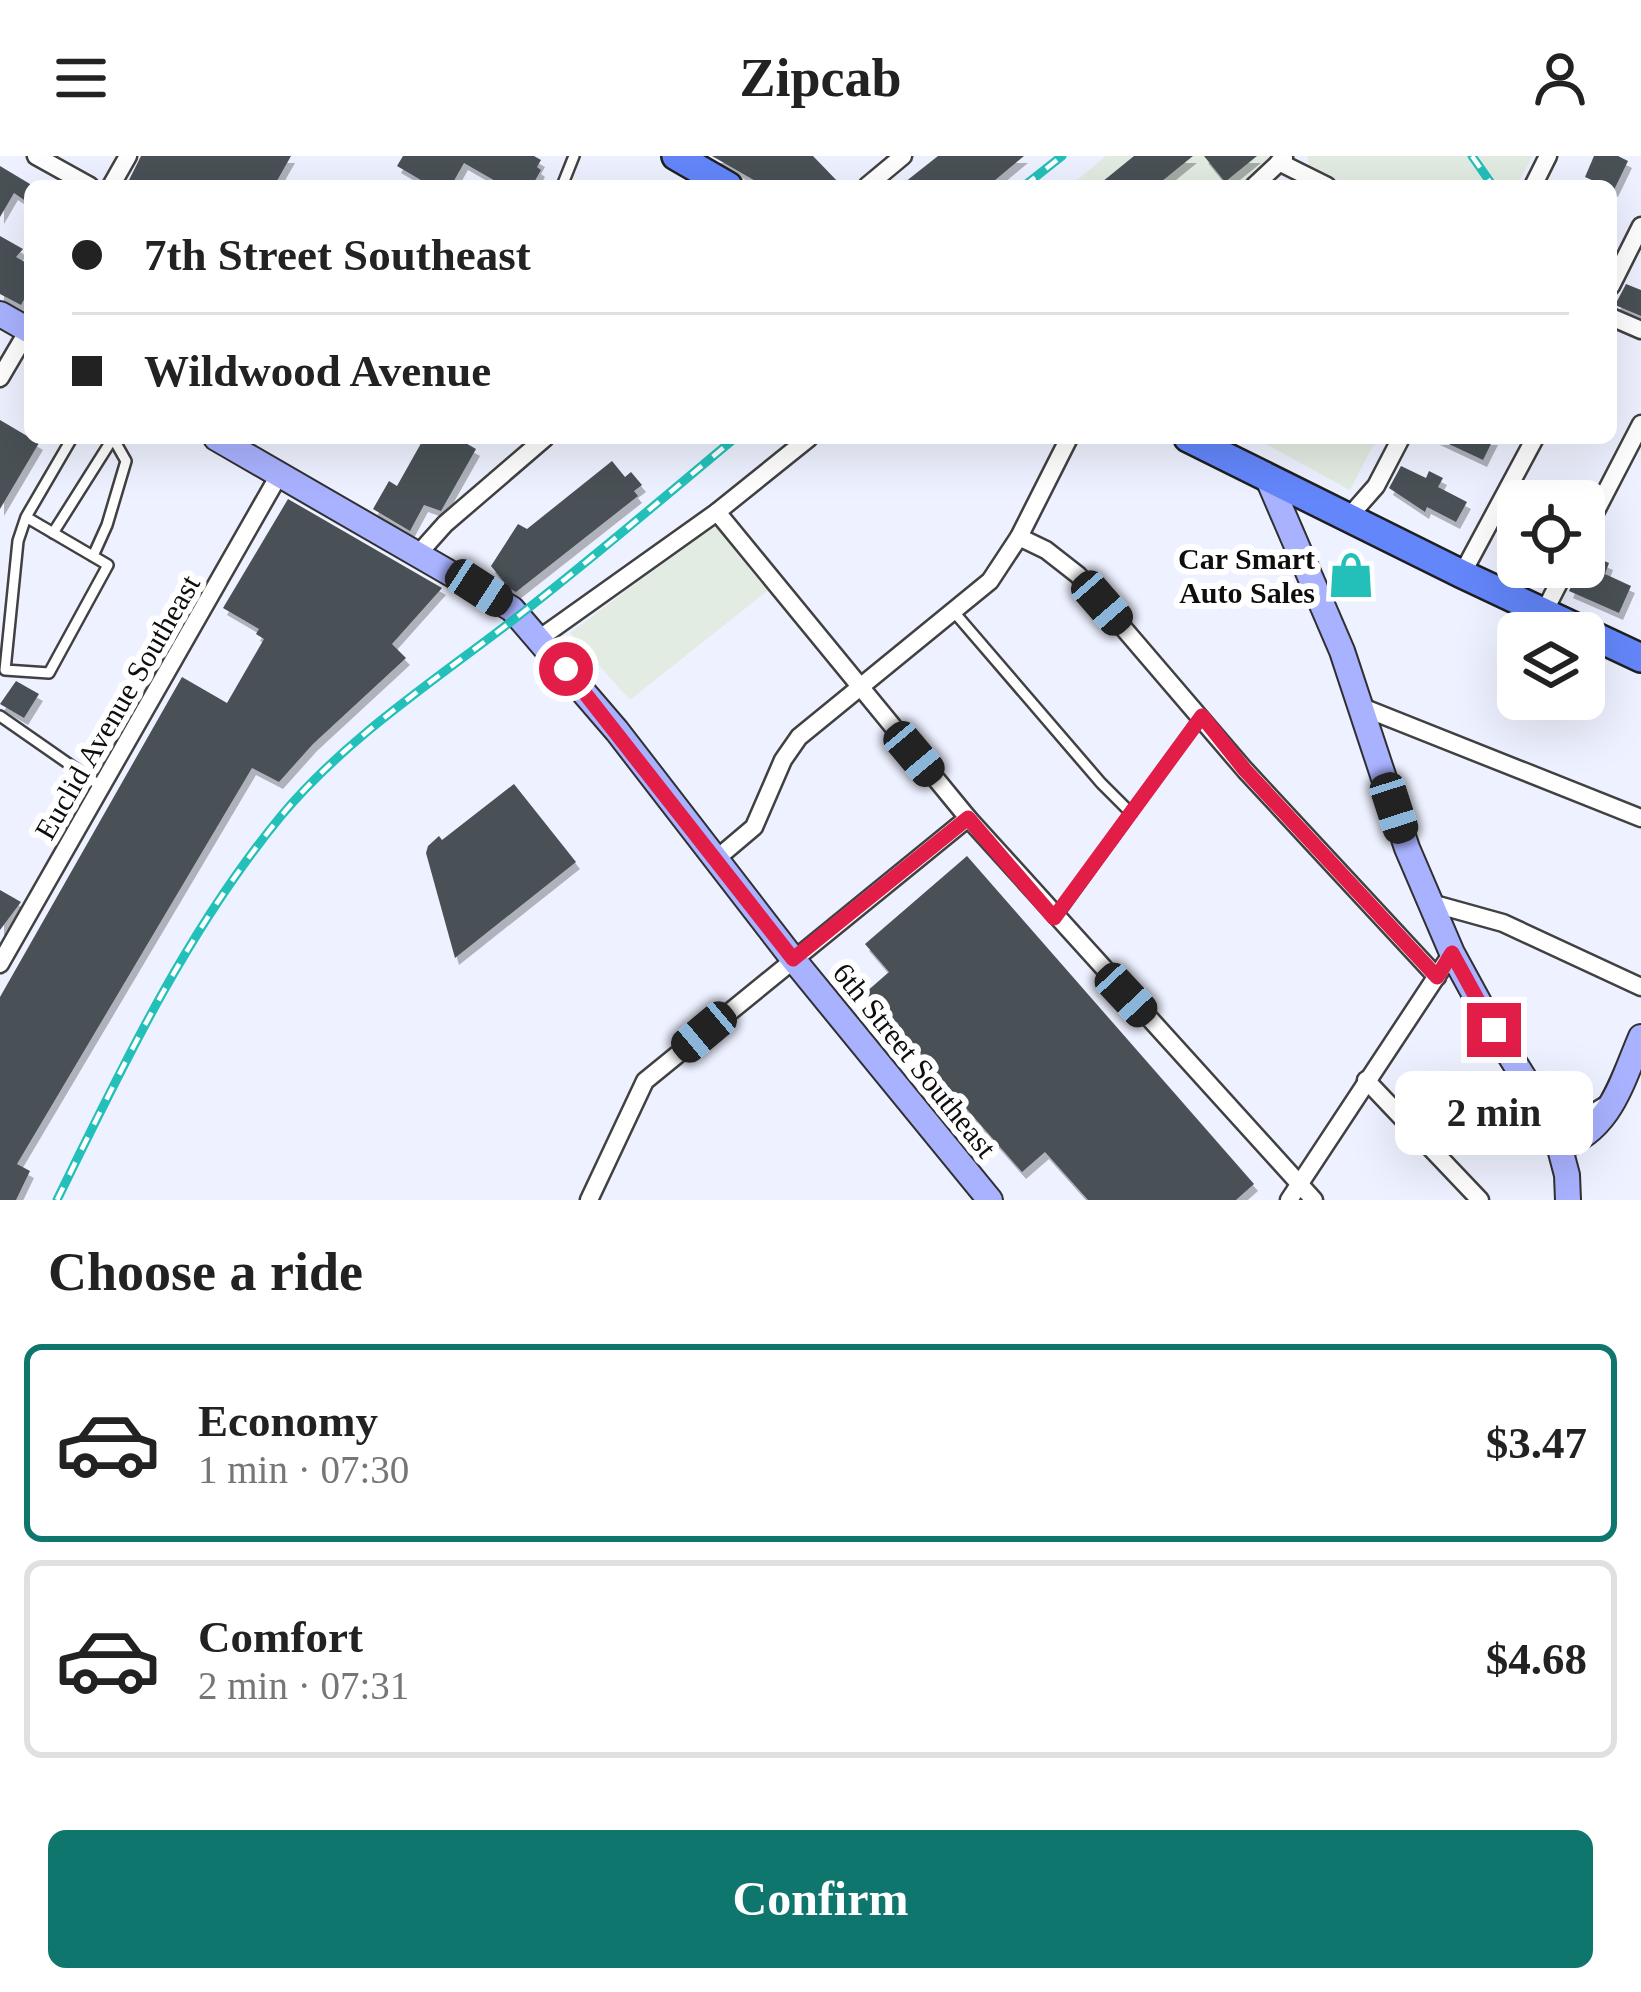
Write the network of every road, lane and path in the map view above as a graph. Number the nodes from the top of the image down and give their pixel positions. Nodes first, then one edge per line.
1 (36, 156) edge
2 (676, 156) edge
3 (902, 156) edge
4 (1282, 159) edge
5 (78, 180) edge
6 (718, 180) edge
7 (874, 180) edge
8 (1260, 180) edge
9 (1317, 180) edge
10 (1641, 226) edge
11 (1617, 274) edge
12 (24, 337) edge
13 (0, 378) edge
14 (1641, 424) edge
15 (69, 444) edge
16 (109, 444) edge
17 (116, 444) edge
18 (226, 444) edge
19 (532, 444) edge
20 (802, 444) edge
21 (1066, 444) edge
22 (1200, 444) edge
23 (1398, 444) edge
24 (1531, 444) edge
25 (279, 475) junction
26 (1268, 479) junction
27 (1605, 493) edge
28 (717, 512) junction
29 (1342, 516) junction
30 (26, 517) junction
31 (53, 533) junction
32 (1291, 536) junction
33 (1019, 537) junction
34 (420, 552) junction
35 (93, 556) junction
36 (1462, 574) junction
37 (1556, 588) edge
38 (954, 612) junction
39 (1544, 612) joint
40 (539, 638) junction
41 (1605, 641) edge
42 (1641, 658) edge
43 (5, 670) junction
44 (0, 684) edge
45 (1355, 688) junction
46 (861, 690) junction
47 (0, 716) edge
48 (1202, 716) junction
49 (102, 787) junction
50 (1131, 813) junction
51 (968, 818) junction
52 (1641, 818) edge
53 (715, 860) junction
54 (1431, 903) junction
55 (1054, 918) junction
56 (1452, 953) junction
57 (793, 959) junction
58 (0, 964) edge
59 (1437, 977) junction
60 (1641, 987) edge
61 (1641, 1036) edge
62 (1366, 1081) junction
63 (1615, 1098) junction
64 (1544, 1106) junction
65 (1560, 1147) junction
66 (1295, 1192) edge
67 (589, 1200) edge
68 (990, 1200) edge
69 (1314, 1200) edge
70 (1480, 1200) edge
71 (1568, 1200) edge

1 - 5 street
2 - 6 main road
3 - 7 street
4 - 8 street
4 - 9 street
10 - 11 street
12 - 13 street
14 - 27 street
15 - 30 lane
16 - 31 lane
17 - 35 lane
18 - 25 street, 6th Street Southeast
19 - 34 street
20 - 28 street
21 - 33 street
22 - 26 main road
23 - 29 street
24 - 36 street
25 - 34 street, 6th Street Southeast
25 - 49 street, Euclid Avenue Southeast
26 - 29 main road
26 - 32 street
28 - 40 street
28 - 46 street
29 - 32 street
29 - 36 main road
30 - 31 lane
30 - 43 lane
31 - 35 lane
32 - 45 street
33 - 38 street
33 - 48 street
34 - 40 street, 6th Street Southeast
35 - 43 lane
36 - 39 main road
37 - 39 street
38 - 46 street
38 - 50 lane
40 - 53 street, 6th Street Southeast
41 - 42 main road
43 - 44 lane
45 - 52 street
45 - 54 street
46 - 51 street
46 - 53 street
47 - 49 lane
48 - 50 lane
48 - 59 street
49 - 58 street, Euclid Avenue Southeast
50 - 55 lane
51 - 55 street
51 - 57 street
53 - 57 street, 6th Street Southeast
54 - 56 street
54 - 60 street
55 - 66 street
56 - 59 street
56 - 64 street
57 - 67 street
57 - 68 street, 6th Street Southeast
59 - 62 street
61 - 63 street
62 - 66 street
62 - 70 street
63 - 64 street
63 - 65 street
64 - 65 street
65 - 71 street
66 - 69 street

